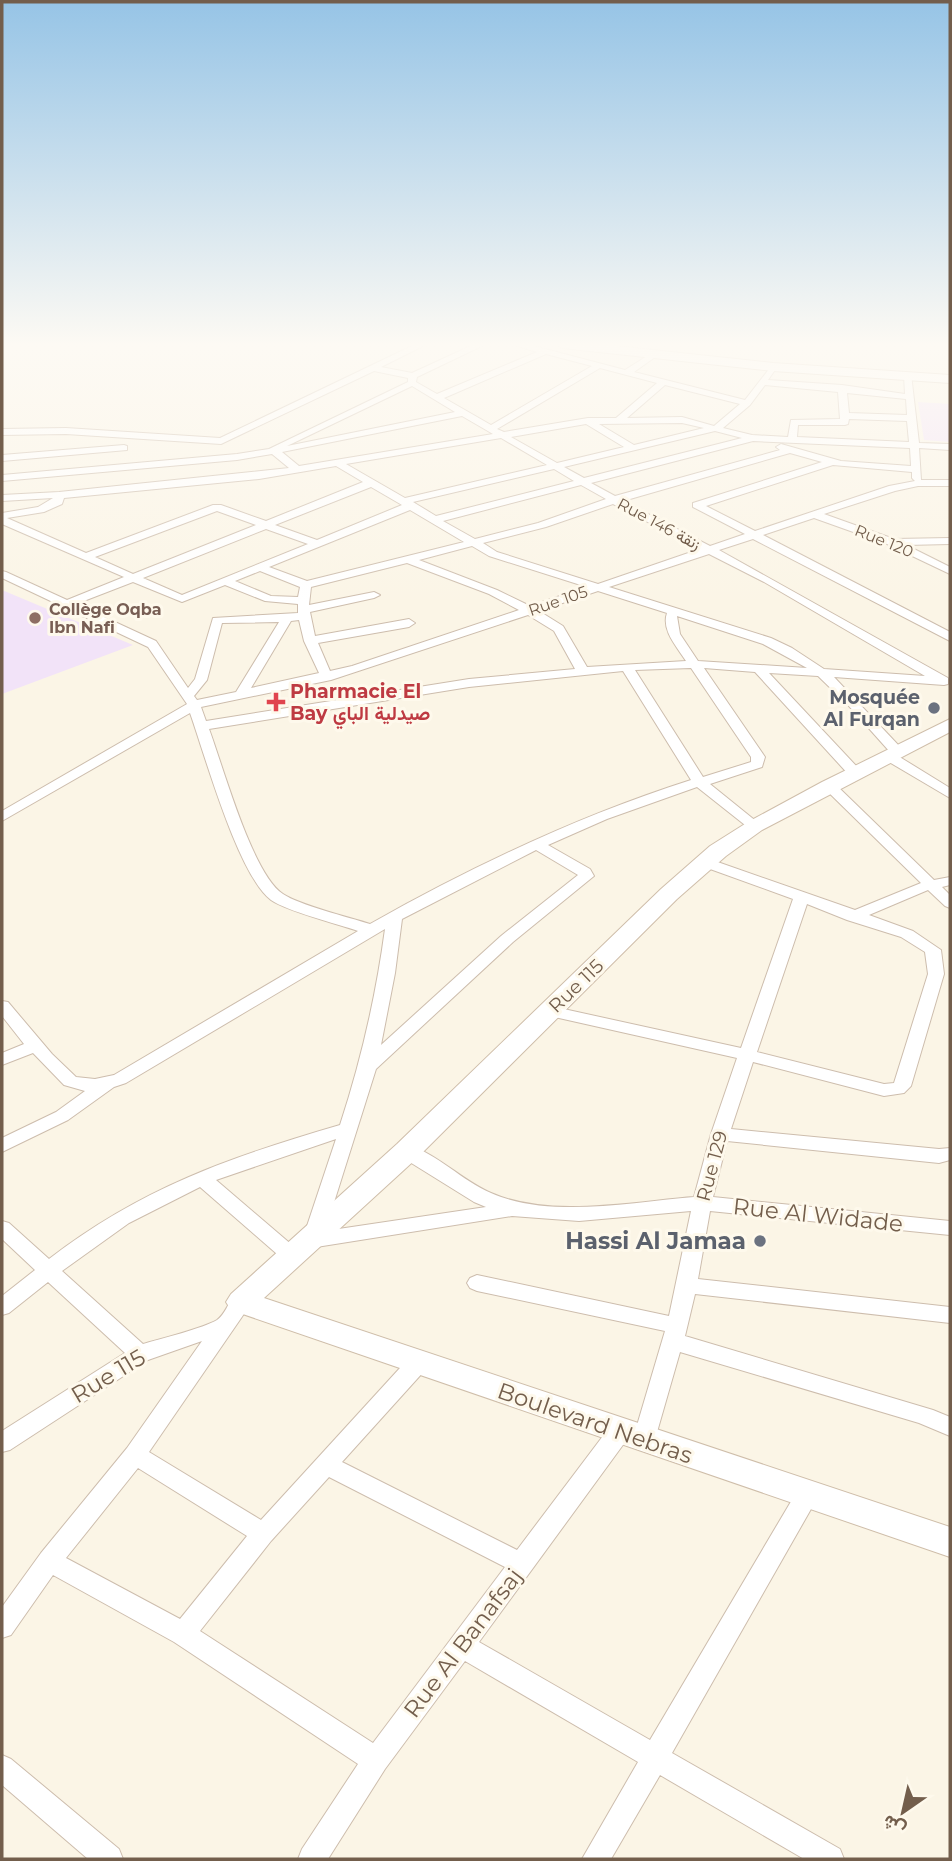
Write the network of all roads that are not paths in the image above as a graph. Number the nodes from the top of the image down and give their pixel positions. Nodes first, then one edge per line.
1 (240, 431) edge
2 (307, 431) edge
3 (374, 431) edge
4 (505, 431) edge
5 (604, 431) edge
6 (704, 431) edge
7 (727, 431) edge
8 (792, 431) edge
9 (914, 431) edge
10 (2, 432) edge
11 (495, 432) junction
12 (124, 435) junction
13 (752, 438) junction
14 (915, 444) junction
15 (790, 445) junction
16 (631, 447) junction
17 (950, 447) edge
18 (124, 448) junction
19 (275, 451) junction
20 (2, 458) edge
21 (832, 462) junction
22 (340, 464) junction
23 (556, 466) junction
24 (126, 467) junction
25 (916, 469) junction
26 (299, 471) junction
27 (2, 478) edge
28 (583, 482) junction
29 (371, 483) junction
30 (918, 483) junction
31 (950, 483) edge
32 (59, 495) junction
33 (2, 498) edge
34 (614, 500) junction
35 (409, 503) junction
36 (816, 515) junction
37 (2, 518) edge
38 (437, 519) junction
39 (268, 524) junction
40 (755, 536) junction
41 (950, 541) edge
42 (473, 542) junction
43 (891, 542) junction
44 (318, 544) junction
45 (710, 551) junction
46 (84, 557) junction
47 (410, 560) junction
48 (261, 568) junction
49 (950, 571) edge
50 (2, 574) edge
51 (130, 578) junction
52 (227, 582) junction
53 (306, 585) junction
54 (598, 587) junction
55 (374, 595) dead end
56 (67, 604) junction
57 (303, 609) junction
58 (530, 611) junction
59 (673, 611) junction
60 (287, 618) junction
61 (409, 623) dead end
62 (950, 637) edge
63 (310, 640) junction
64 (694, 664) junction
65 (628, 667) junction
66 (758, 668) junction
67 (583, 671) junction
68 (825, 674) junction
69 (327, 677) junction
70 (947, 683) edge
71 (240, 696) junction
72 (192, 700) junction
73 (950, 725) edge
74 (201, 726) junction
75 (893, 754) junction
76 (855, 773) junction
77 (699, 782) junction
78 (829, 786) junction
79 (946, 788) edge
80 (2, 817) edge
81 (755, 826) junction
82 (538, 845) junction
83 (704, 862) junction
84 (950, 881) edge
85 (932, 884) junction
86 (801, 899) junction
87 (950, 903) edge
88 (853, 916) junction
89 (394, 917) junction
90 (371, 930) junction
91 (943, 973) edge
92 (2, 1006) edge
93 (550, 1011) junction
94 (37, 1045) junction
95 (747, 1055) junction
96 (2, 1059) edge
97 (368, 1067) junction
98 (107, 1083) junction
99 (345, 1130) junction
100 (720, 1134) junction
101 (2, 1146) edge
102 (407, 1151) junction
103 (950, 1154) edge
104 (201, 1177) junction
105 (702, 1203) junction
106 (512, 1209) junction
107 (2, 1228) edge
108 (950, 1228) edge
109 (304, 1244) junction
110 (49, 1271) junction
111 (477, 1283) dead end
112 (687, 1285) junction
113 (2, 1307) edge
114 (232, 1314) junction
115 (950, 1315) edge
116 (675, 1333) junction
117 (140, 1354) junction
118 (418, 1363) junction
119 (950, 1427) edge
120 (632, 1435) junction
121 (2, 1443) edge
122 (135, 1455) junction
123 (326, 1465) junction
124 (807, 1495) junction
125 (263, 1534) junction
126 (950, 1542) edge
127 (49, 1561) junction
128 (521, 1564) junction
129 (2, 1627) edge
130 (183, 1634) junction
131 (461, 1645) junction
132 (654, 1755) junction
133 (376, 1760) junction
134 (2, 1768) edge
135 (97, 1856) edge
136 (312, 1859) edge
137 (596, 1859) edge
138 (830, 1859) edge

1 - 12 street
2 - 19 street
3 - 19 street
4 - 11 street
5 - 16 street
6 - 16 street
7 - 13 street
8 - 15 street
9 - 14 street
10 - 12 street
11 - 22 street
11 - 23 street, Rue 146 زنقة
12 - 18 street
13 - 15 street
13 - 28 street
14 - 15 street
14 - 17 street
14 - 25 street
15 - 21 street
15 - 34 street
16 - 23 street
18 - 20 street
18 - 24 street
19 - 24 street
19 - 26 street
21 - 25 street
21 - 40 street
22 - 26 street
22 - 29 street
23 - 28 street, Rue 146 زنقة
23 - 35 street
24 - 27 street
25 - 30 street
26 - 32 street
28 - 34 street, Rue 146 زنقة
28 - 38 street
29 - 35 street
29 - 39 street
30 - 31 street, Rue 105
30 - 36 street, Rue 105
32 - 33 street
32 - 37 street
34 - 42 street
34 - 45 street, Rue 146 زنقة
35 - 38 street
35 - 44 street
36 - 40 street, Rue 105
36 - 43 street, Rue 120
37 - 46 street
38 - 42 street
39 - 44 street
39 - 46 street
39 - 51 street
40 - 45 street, Rue 105
40 - 62 street
41 - 43 street
42 - 47 street
42 - 54 street
43 - 49 street, Rue 120
44 - 48 street
45 - 54 street, Rue 105
45 - 70 street, Rue 146 زنقة
46 - 51 street
47 - 53 street
47 - 58 street
48 - 52 street
48 - 53 street
50 - 56 street
51 - 52 street
51 - 56 street
52 - 57 street
53 - 57 street
54 - 58 street, Rue 105
54 - 59 street
55 - 57 street
56 - 72 street
57 - 60 street
57 - 63 street
58 - 67 street
58 - 69 street, Rue 105
59 - 64 street
59 - 68 street
60 - 71 street
60 - 72 street
61 - 63 street
63 - 69 street
64 - 65 street
64 - 66 street
64 - 77 street
65 - 67 street
65 - 77 street
66 - 68 street
66 - 76 street
67 - 74 street
68 - 70 street
68 - 75 street
69 - 71 street, Rue 105
71 - 72 street, Rue 105
72 - 74 street
72 - 80 street
73 - 75 street, Rue 115
74 - 90 street
75 - 76 street, Rue 115
75 - 79 street
76 - 78 street, Rue 115
77 - 81 street
77 - 82 street
78 - 81 street, Rue 115
78 - 85 street
81 - 83 street, Rue 115
82 - 89 street
82 - 97 street
83 - 86 street
83 - 93 street, Rue 115
84 - 85 street
85 - 87 street
85 - 88 street
86 - 88 street
86 - 95 street, Rue 129
88 - 91 street
89 - 90 street
89 - 97 street
90 - 98 street
91 - 95 street
92 - 94 street
93 - 95 street
93 - 102 street, Rue 115
94 - 96 street
94 - 98 street
95 - 100 street, Rue 129
97 - 99 street
98 - 101 street
99 - 104 street
99 - 109 street
100 - 103 street
100 - 105 street, Rue 129
102 - 106 street, Rue Al Widade
102 - 109 street, Rue 115
104 - 109 street
104 - 110 street
105 - 106 street, Rue Al Widade
105 - 108 street, Rue Al Widade
105 - 112 street, Rue 129
106 - 109 street
107 - 110 street
109 - 114 street, Rue 115
110 - 113 street
110 - 117 street
111 - 116 street
112 - 115 street
112 - 116 street, Rue 129
114 - 117 street, Rue 115
114 - 118 street, Boulevard Nebras
114 - 122 street
116 - 119 street
116 - 120 street, Rue 129
117 - 121 street, Rue 115
118 - 120 street, Boulevard Nebras
118 - 123 street
120 - 124 street, Boulevard Nebras
120 - 128 street, Rue Al Banafsaj
122 - 125 street
122 - 127 street
123 - 125 street
123 - 128 street
124 - 126 street, Boulevard Nebras
124 - 132 street
125 - 130 street
127 - 129 street
127 - 130 street
128 - 131 street, Rue Al Banafsaj
130 - 133 street
131 - 132 street
131 - 133 street, Rue Al Banafsaj
132 - 137 street
132 - 138 street
133 - 136 street, Rue Al Banafsaj
134 - 135 street

